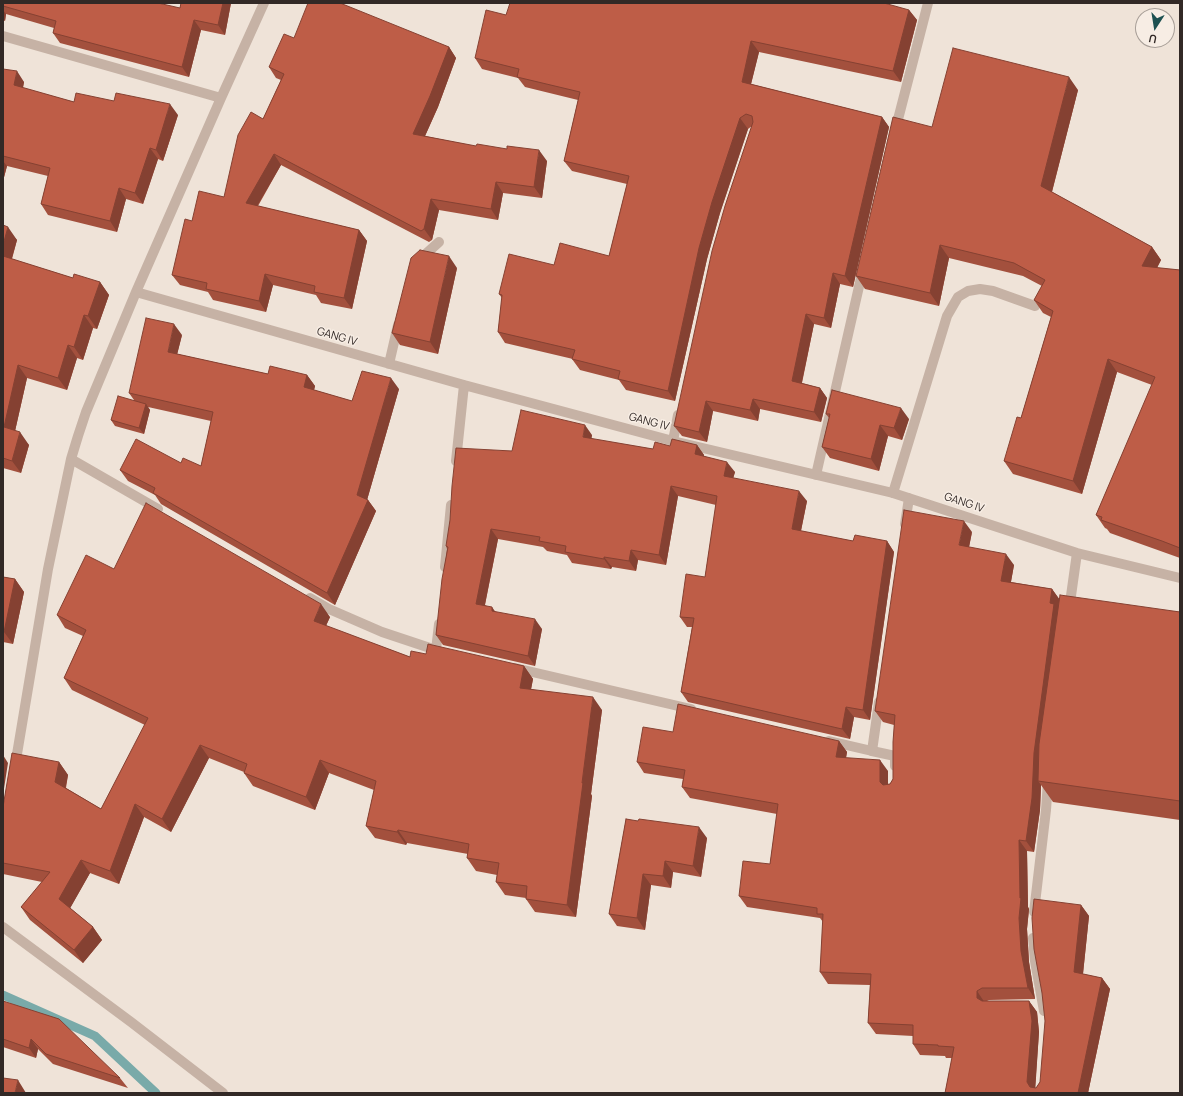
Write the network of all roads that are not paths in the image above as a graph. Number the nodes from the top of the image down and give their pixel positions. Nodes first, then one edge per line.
1 (264, 3) edge
2 (928, 3) edge
3 (3, 36) edge
4 (221, 98) junction
5 (894, 138) edge
6 (438, 242) dead end
7 (865, 260) edge
8 (412, 266) edge
9 (136, 292) junction
10 (1035, 306) edge
11 (400, 318) edge
12 (389, 364) junction
13 (464, 385) junction
14 (681, 403) edge
15 (673, 441) junction
16 (71, 459) junction
17 (455, 470) edge
18 (816, 475) junction
19 (893, 493) junction
20 (453, 494) edge
21 (909, 498) junction
22 (166, 514) edge
23 (903, 536) edge
24 (1077, 553) junction
25 (1180, 578) edge
26 (444, 580) edge
27 (302, 593) edge
28 (440, 611) edge
29 (1068, 624) edge
30 (436, 650) junction
31 (452, 654) edge
32 (506, 666) edge
33 (880, 691) edge
34 (698, 711) edge
35 (822, 739) edge
36 (872, 751) junction
37 (14, 772) edge
38 (1048, 773) edge
39 (894, 776) edge
40 (3, 927) edge
41 (1045, 1018) edge
42 (223, 1093) edge

1 - 4 street
2 - 5 street
3 - 4 street
4 - 9 street
6 - 8 street
7 - 18 street
9 - 12 street, GANG IV
9 - 16 street
10 - 19 street
11 - 12 street
12 - 13 street, GANG IV
13 - 15 street, GANG IV
13 - 17 street
14 - 15 street
15 - 18 street, GANG IV
16 - 22 street
16 - 37 street
18 - 19 street, GANG IV
19 - 21 street, GANG IV
20 - 26 street
21 - 23 street
21 - 24 street, GANG IV
24 - 25 street, GANG IV
24 - 29 street
27 - 30 street
28 - 30 street
30 - 31 street
32 - 34 street
33 - 36 street
35 - 36 street
36 - 39 street
38 - 41 street
40 - 42 street

